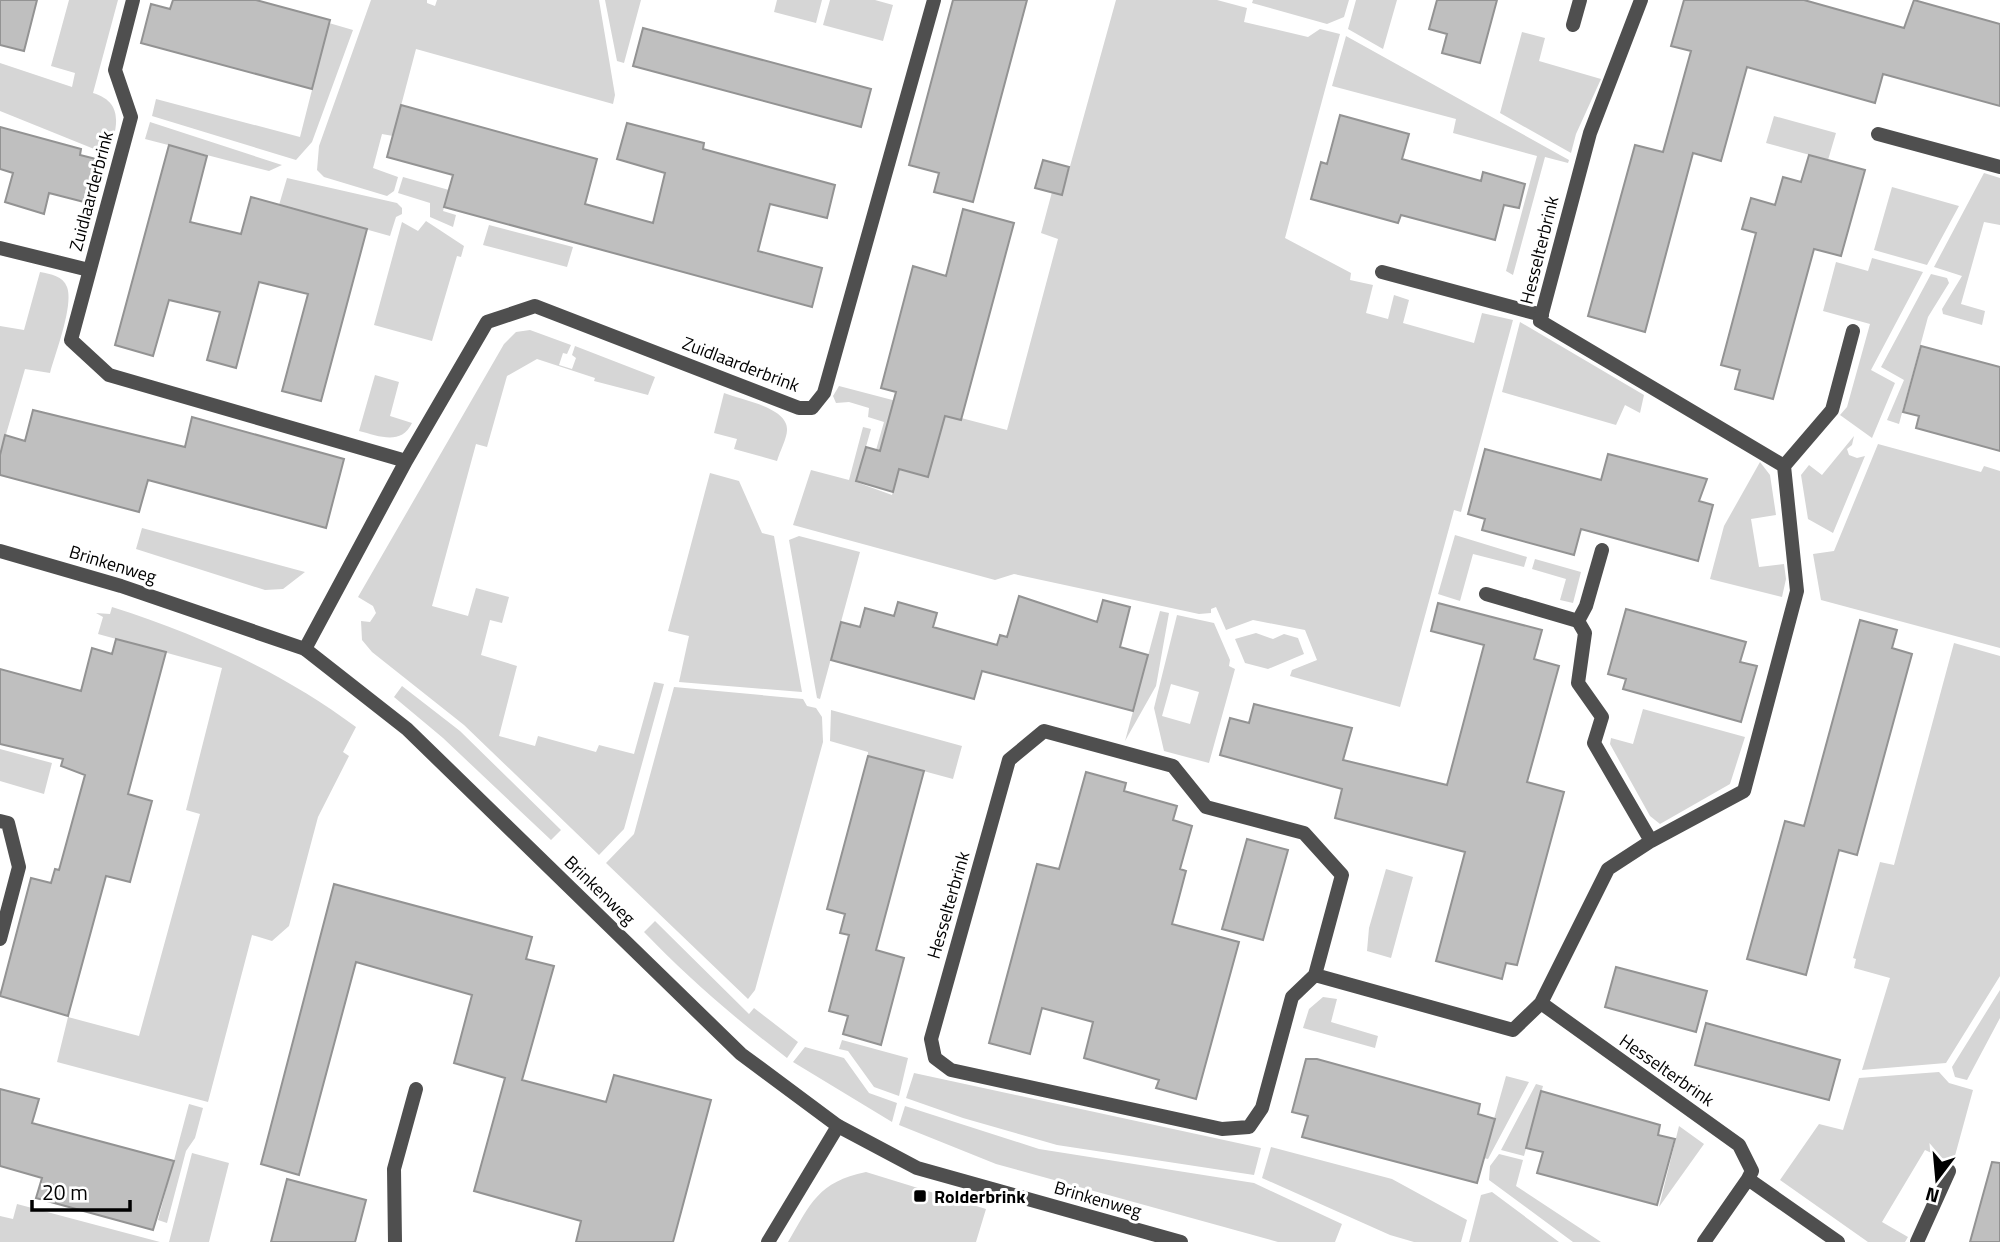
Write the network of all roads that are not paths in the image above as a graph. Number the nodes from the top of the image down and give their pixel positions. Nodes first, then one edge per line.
1 (133, 0) edge
2 (934, 0) edge
3 (1580, 0) edge
4 (1641, 0) edge
5 (1573, 26) dead end
6 (1878, 134) dead end
7 (2000, 167) edge
8 (0, 248) edge
9 (89, 270) junction
10 (1382, 272) dead end
11 (1542, 315) junction
12 (1853, 331) dead end
13 (406, 461) junction
14 (1784, 466) junction
15 (1602, 550) dead end
16 (0, 551) edge
17 (1486, 594) dead end
18 (1578, 621) junction
19 (305, 649) junction
20 (0, 821) edge
21 (1651, 841) junction
22 (0, 939) edge
23 (1315, 975) junction
24 (1541, 1003) junction
25 (416, 1089) dead end
26 (838, 1126) junction
27 (1949, 1171) dead end
28 (1748, 1179) junction
29 (395, 1242) edge
30 (768, 1242) edge
31 (1181, 1242) edge
32 (1704, 1242) edge
33 (1838, 1242) edge
34 (1917, 1242) edge

1 - 9 street, Zuidlaarderbrink
2 - 13 street, Zuidlaarderbrink
3 - 5 street
4 - 11 street, Hesselterbrink
6 - 7 street
8 - 9 street, Zuidlaarderbrink
9 - 13 street, Zuidlaarderbrink
10 - 11 street
11 - 14 street, Hesselterbrink
12 - 14 street
13 - 19 street, Zuidlaarderbrink
14 - 21 street
15 - 18 street
16 - 19 street, Brinkenweg
17 - 18 street
18 - 21 street
19 - 26 street, Brinkenweg
20 - 22 street
21 - 24 street
23 - 23 street, Hesselterbrink
23 - 24 street
24 - 28 street, Hesselterbrink
25 - 29 street
26 - 30 street
26 - 31 street, Brinkenweg
27 - 34 street
28 - 32 street
28 - 33 street

